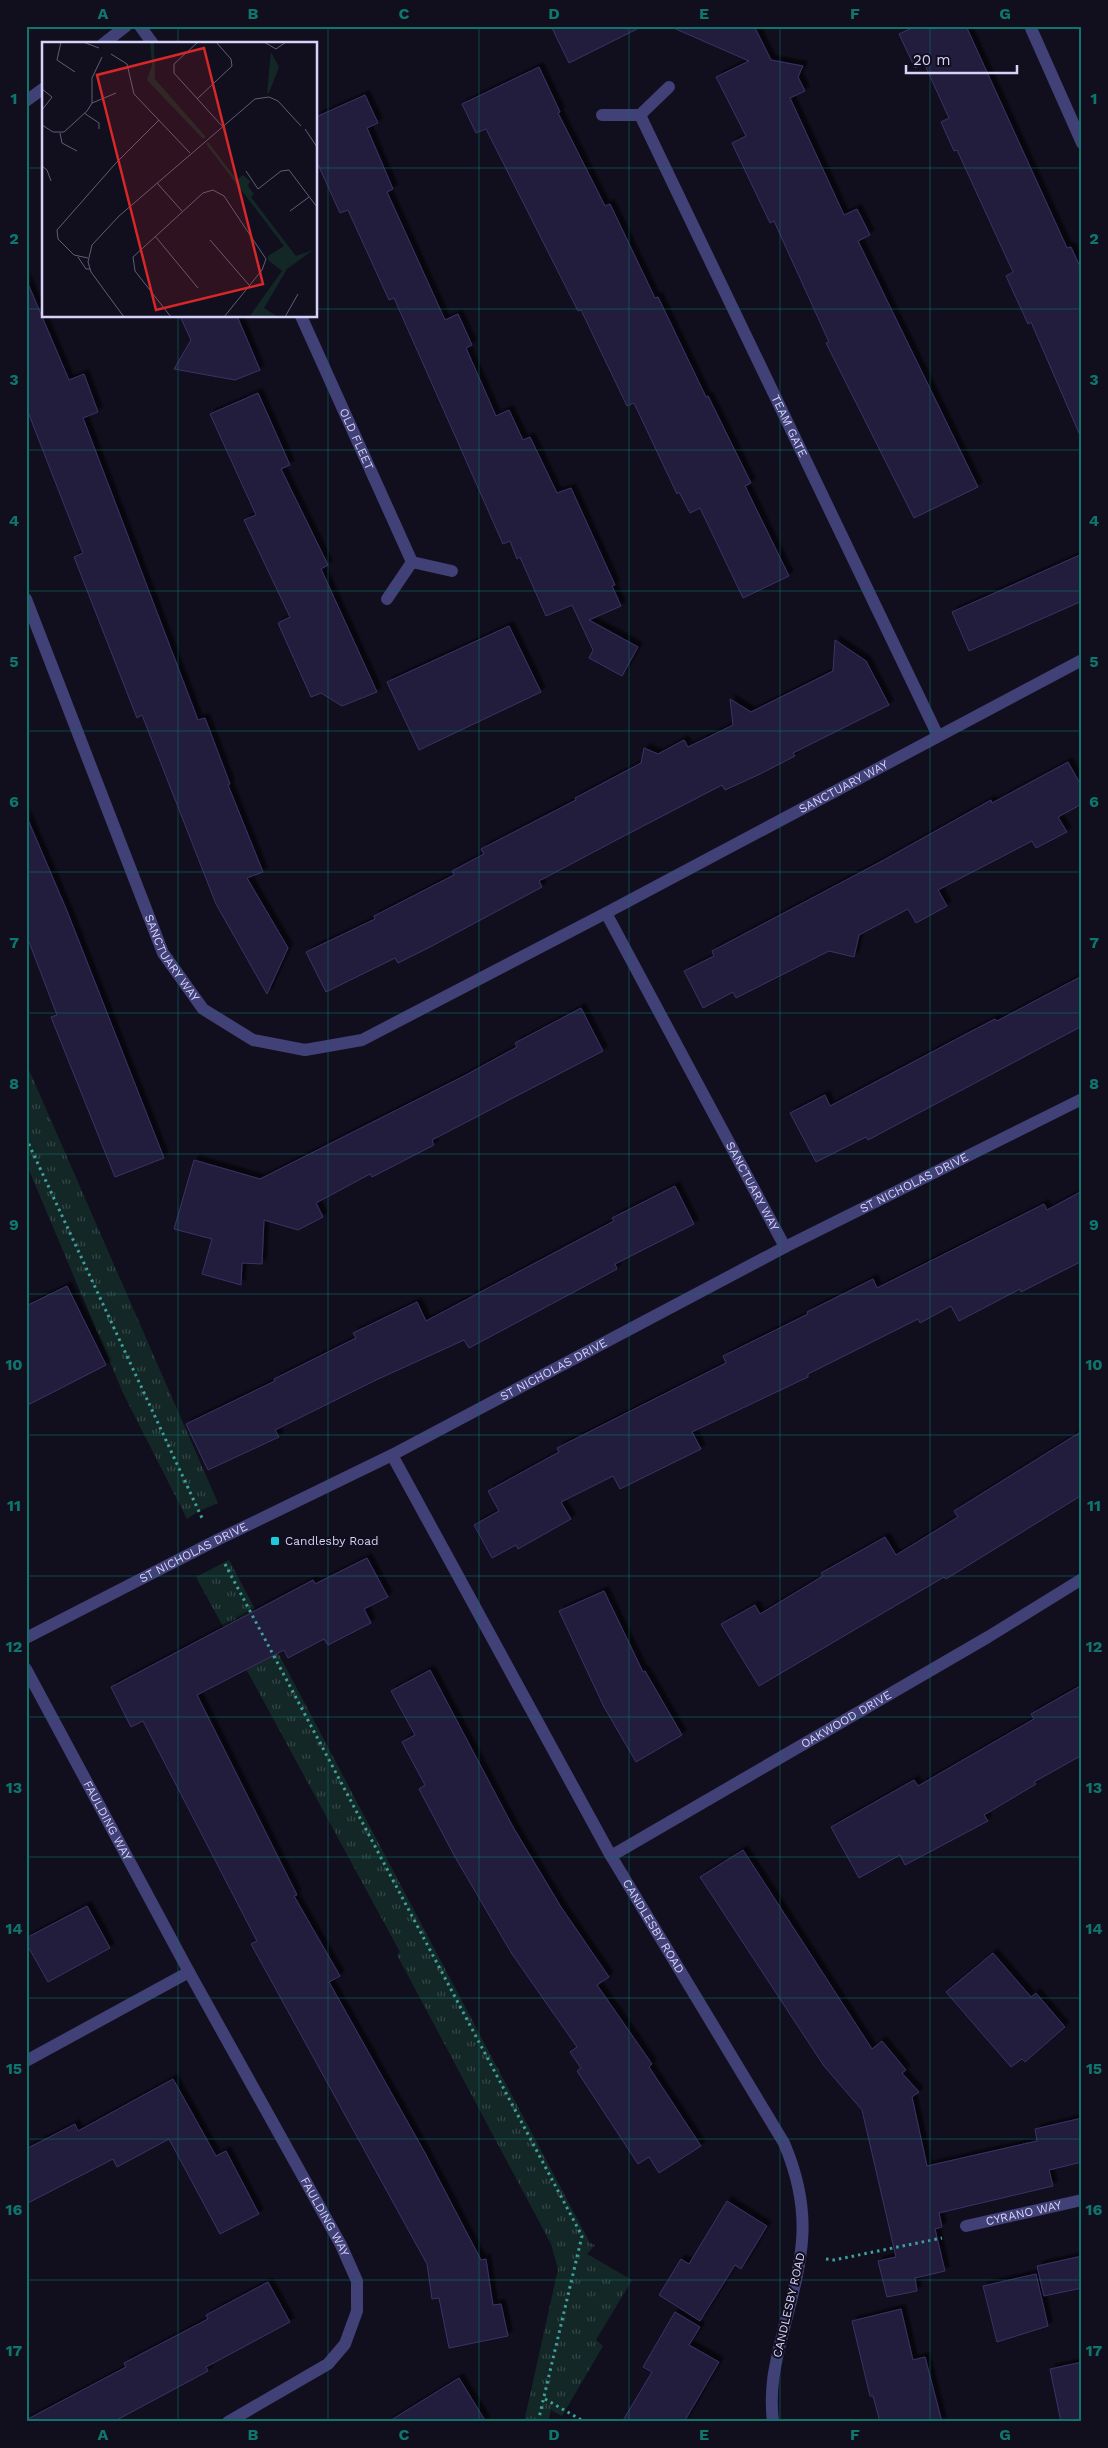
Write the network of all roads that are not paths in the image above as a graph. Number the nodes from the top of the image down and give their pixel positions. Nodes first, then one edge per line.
1 (126, 26) edge
2 (140, 26) edge
3 (1030, 26) edge
4 (106, 42) edge
5 (152, 42) edge
6 (669, 87) dead end
7 (42, 89) edge
8 (26, 101) edge
9 (602, 115) dead end
10 (640, 115) junction
11 (1082, 143) edge
12 (302, 318) edge
13 (412, 562) junction
14 (452, 571) dead end
15 (26, 599) edge
16 (387, 599) dead end
17 (1082, 660) edge
18 (938, 736) junction
19 (606, 914) junction
20 (1082, 1099) edge
21 (784, 1246) junction
22 (392, 1454) junction
23 (1082, 1579) edge
24 (26, 1638) edge
25 (26, 1670) edge
26 (611, 1856) junction
27 (189, 1972) junction
28 (26, 2061) edge
29 (1082, 2200) edge
30 (966, 2226) road end
31 (228, 2422) edge
32 (773, 2422) edge

1 - 4 street
2 - 5 street
3 - 11 street
6 - 10 street
7 - 8 street
9 - 10 street
10 - 18 street, TEAM GATE
12 - 13 street, OLD FLEET
13 - 14 street
13 - 16 street
15 - 19 street, SANCTUARY WAY
17 - 18 street, SANCTUARY WAY
18 - 19 street, SANCTUARY WAY
19 - 21 street, SANCTUARY WAY
20 - 21 street, ST NICHOLAS DRIVE
21 - 22 street, ST NICHOLAS DRIVE
22 - 24 street, ST NICHOLAS DRIVE
22 - 26 street, CANDLESBY ROAD
23 - 26 street, OAKWOOD DRIVE
25 - 27 street, FAULDING WAY
26 - 32 street, CANDLESBY ROAD
27 - 28 street
27 - 31 street, FAULDING WAY
29 - 30 street, CYRANO WAY

